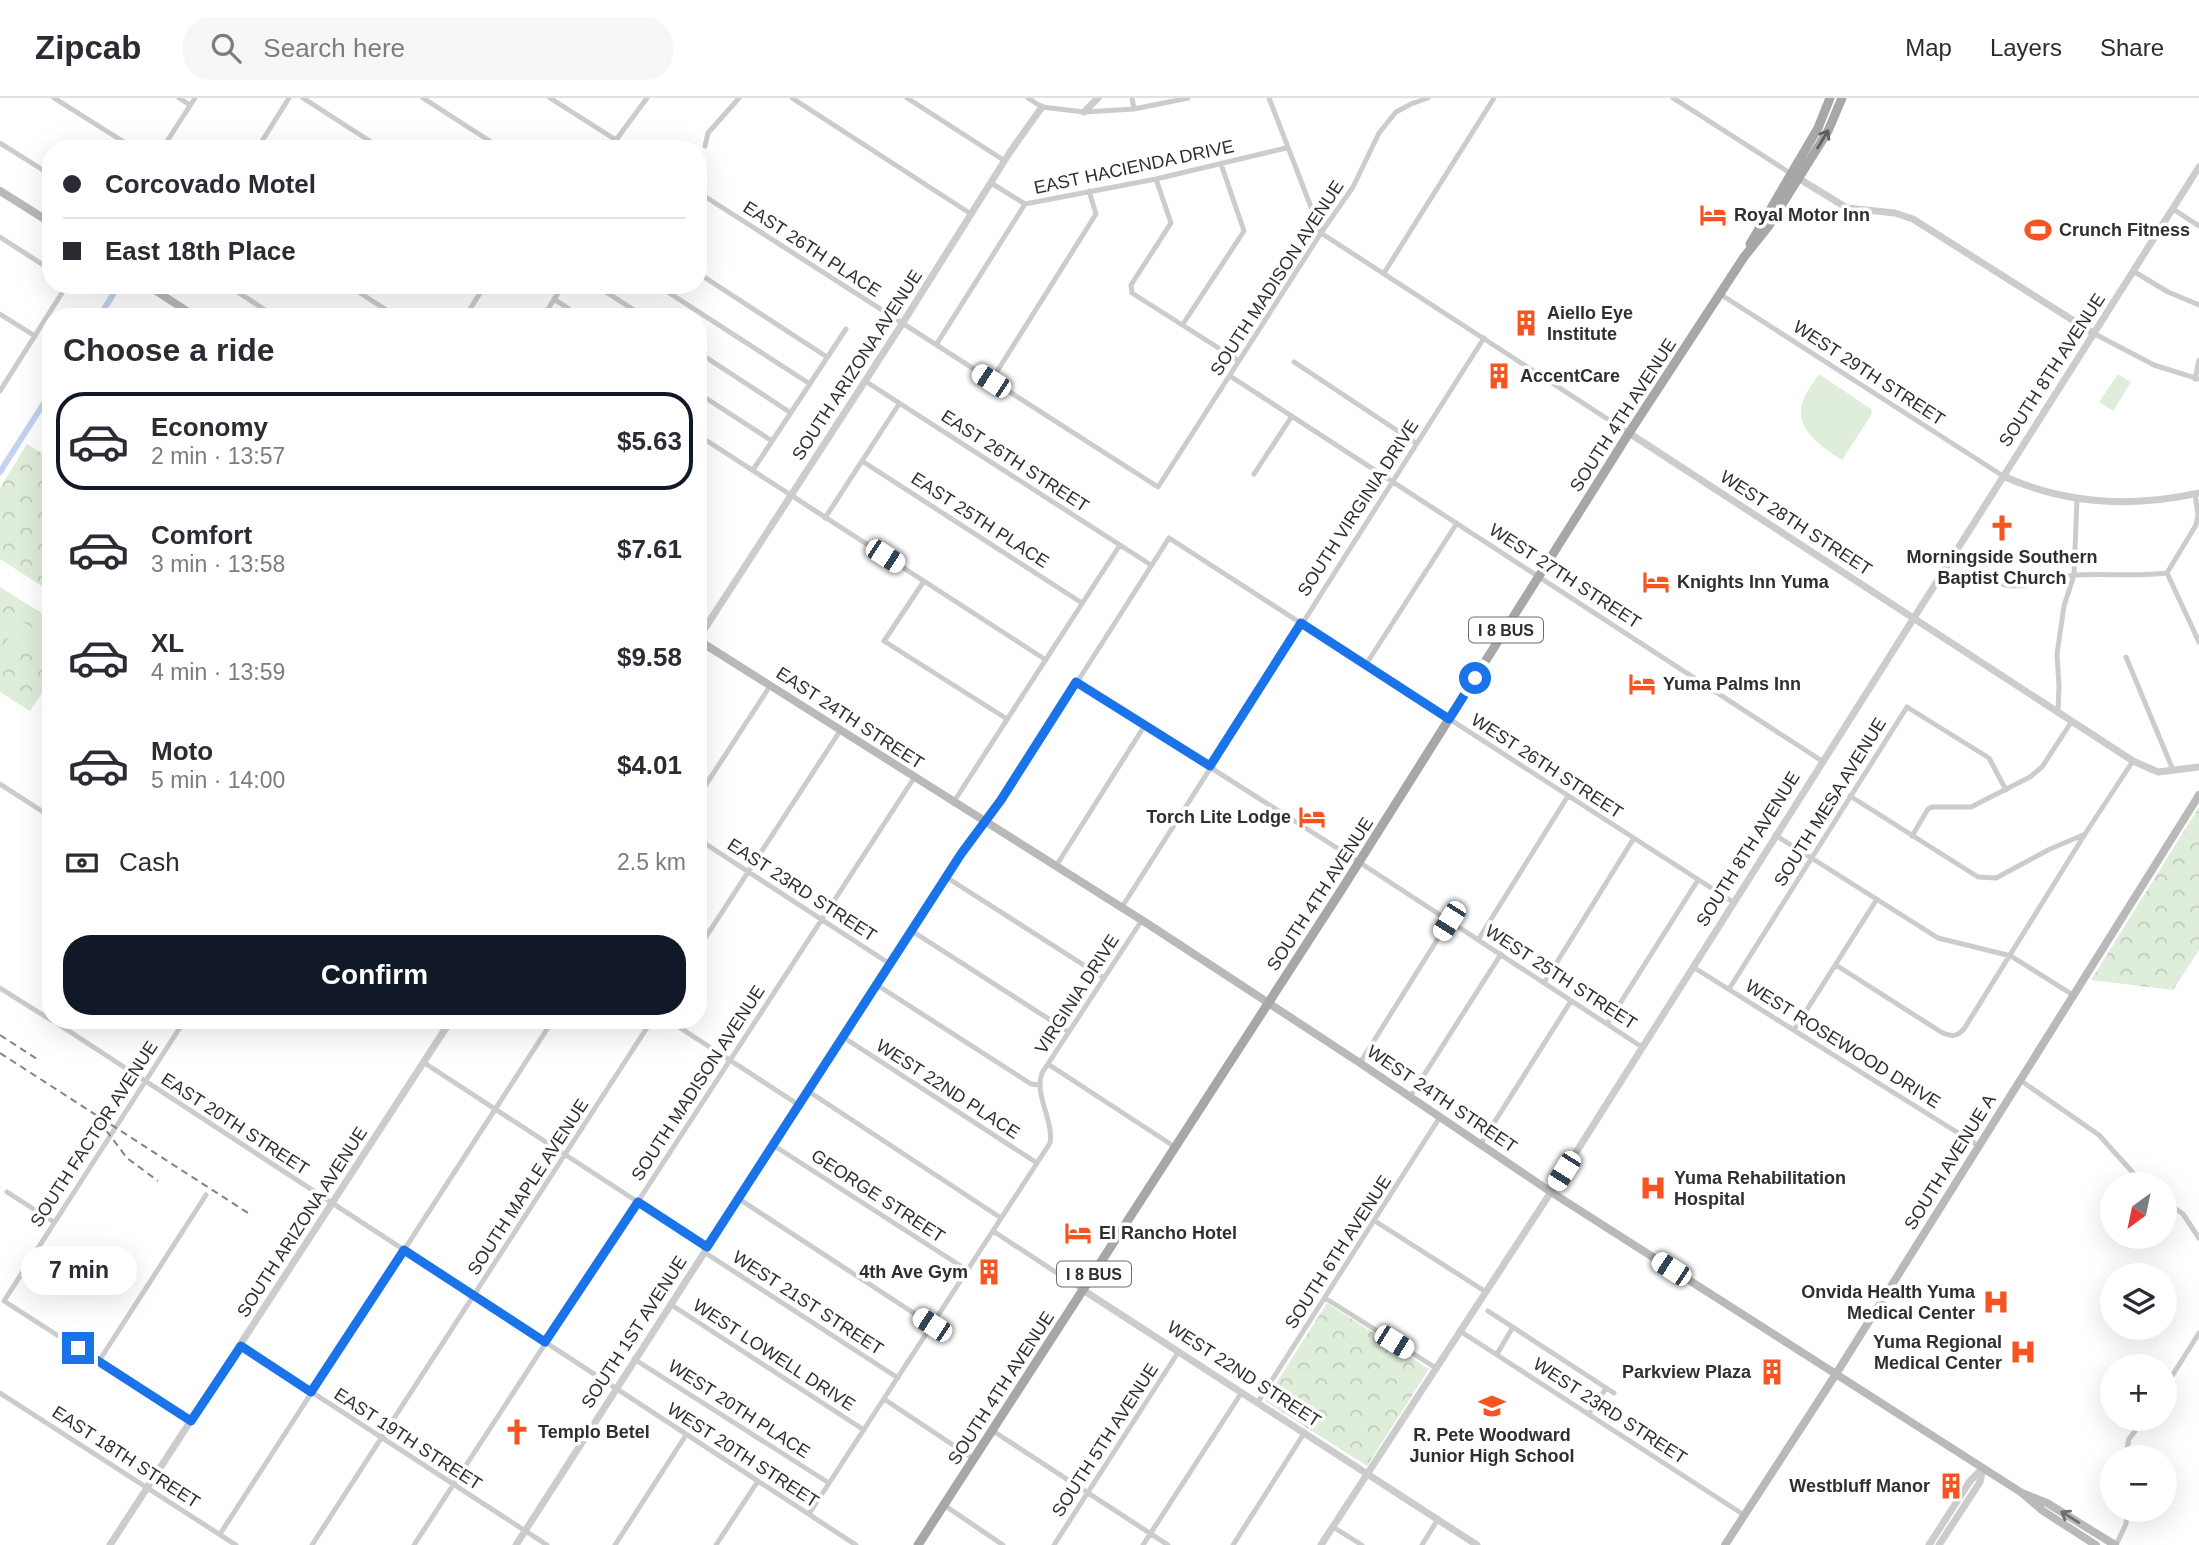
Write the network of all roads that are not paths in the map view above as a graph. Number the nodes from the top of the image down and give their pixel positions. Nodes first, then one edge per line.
1 (54, 98) edge
2 (178, 98) edge
3 (195, 98) edge
4 (289, 98) edge
5 (303, 98) edge
6 (423, 98) edge
7 (550, 98) edge
8 (647, 98) edge
9 (738, 98) edge
10 (792, 98) edge
11 (907, 98) edge
12 (1028, 98) edge
13 (1098, 98) edge
14 (1132, 98) edge
15 (1188, 98) edge
16 (1269, 98) edge
17 (1428, 98) edge
18 (1494, 98) edge
19 (1673, 98) edge
20 (1830, 98) edge
21 (1842, 98) edge
22 (190, 105) junction
23 (1042, 107) junction
24 (1133, 109) junction
25 (1084, 112) junction
26 (121, 140) edge
27 (168, 140) edge
28 (263, 140) edge
29 (368, 140) edge
30 (488, 140) edge
31 (614, 140) edge
32 (617, 140) edge
33 (706, 140) edge
34 (0, 143) edge
35 (1286, 148) junction
36 (1004, 161) junction
37 (1221, 164) junction
38 (2199, 167) edge
39 (42, 169) edge
40 (1794, 176) junction
41 (1156, 178) junction
42 (992, 183) junction
43 (0, 191) edge
44 (1089, 191) junction
45 (707, 198) edge
46 (1025, 204) junction
47 (2173, 209) junction
48 (971, 214) junction
49 (42, 217) edge
50 (2199, 226) edge
51 (1321, 233) junction
52 (0, 237) edge
53 (42, 264) edge
54 (2133, 271) junction
55 (1384, 273) junction
56 (707, 279) edge
57 (160, 294) edge
58 (241, 294) edge
59 (362, 294) edge
60 (557, 294) edge
61 (609, 294) edge
62 (671, 294) edge
63 (1720, 294) junction
64 (163, 296) joint
65 (554, 299) junction
66 (2199, 305) edge
67 (182, 308) edge
68 (262, 308) edge
69 (383, 308) edge
70 (548, 308) edge
71 (568, 308) edge
72 (631, 308) edge
73 (693, 308) edge
74 (0, 314) edge
75 (707, 317) edge
76 (902, 324) junction
77 (1183, 324) junction
78 (42, 325) edge
79 (846, 329) dead end
80 (2093, 333) junction
81 (35, 336) junction
82 (1484, 338) junction
83 (936, 345) junction
84 (827, 357) junction
85 (707, 358) dead end
86 (2199, 359) edge
87 (1239, 361) junction
88 (1294, 362) dead end
89 (1230, 376) junction
90 (2197, 379) edge
91 (865, 381) junction
92 (991, 381) junction
93 (810, 384) junction
94 (0, 389) edge
95 (707, 399) edge
96 (899, 404) junction
97 (791, 413) junction
98 (1292, 416) junction
99 (1629, 433) junction
100 (707, 441) edge
101 (772, 442) junction
102 (1416, 443) junction
103 (862, 461) junction
104 (752, 470) junction
105 (1254, 474) dead end
106 (2003, 476) junction
107 (1393, 481) junction
108 (1158, 487) joint
109 (2197, 494) edge
110 (791, 495) junction
111 (2077, 499) junction
112 (825, 517) junction
113 (1457, 523) junction
114 (1169, 538) joint
115 (1120, 545) junction
116 (1953, 555) junction
117 (1151, 565) junction
118 (2167, 573) junction
119 (2074, 575) junction
120 (1541, 577) junction
121 (924, 581) junction
122 (1082, 603) junction
123 (1913, 619) junction
124 (1301, 623) junction
125 (707, 626) edge
126 (2199, 642) edge
127 (707, 646) edge
128 (2126, 657) dead end
129 (1046, 660) junction
130 (1366, 666) junction
131 (1076, 682) junction
132 (770, 686) junction
133 (2057, 711) junction
134 (1007, 719) junction
135 (1449, 719) junction
136 (2072, 721) junction
137 (1145, 725) junction
138 (840, 731) junction
139 (1822, 761) junction
140 (2133, 761) junction
141 (1210, 766) junction
142 (2199, 767) edge
143 (2173, 771) junction
144 (914, 778) junction
145 (707, 783) edge
146 (0, 784) edge
147 (2007, 790) junction
148 (2199, 795) edge
149 (1568, 796) junction
150 (1850, 796) junction
151 (953, 803) junction
152 (42, 811) edge
153 (984, 822) junction
154 (2085, 834) junction
155 (1775, 835) junction
156 (1912, 836) junction
157 (1634, 838) junction
158 (707, 845) edge
159 (1811, 858) junction
160 (1359, 862) junction
161 (1056, 866) junction
162 (749, 872) junction
163 (946, 877) junction
164 (1698, 880) junction
165 (1877, 899) junction
166 (1733, 902) junction
167 (1122, 907) junction
168 (822, 919) junction
169 (1142, 920) junction
170 (1449, 921) junction
171 (912, 931) junction
172 (707, 935) edge
173 (1478, 940) junction
174 (1501, 954) junction
175 (2011, 956) junction
176 (890, 964) junction
177 (1836, 965) junction
178 (1693, 967) junction
179 (1104, 978) junction
180 (1544, 983) junction
181 (877, 985) junction
182 (0, 988) edge
183 (1728, 989) junction
184 (2073, 995) junction
185 (1571, 1001) junction
186 (1268, 1003) junction
187 (42, 1014) edge
188 (1607, 1024) junction
189 (65, 1029) edge
190 (179, 1029) edge
191 (445, 1029) edge
192 (547, 1029) edge
193 (646, 1029) edge
194 (682, 1029) edge
195 (1794, 1030) junction
196 (1069, 1032) junction
197 (843, 1037) junction
198 (1642, 1047) junction
199 (730, 1060) junction
200 (423, 1062) junction
201 (1360, 1063) junction
202 (1048, 1064) junction
203 (2020, 1080) junction
204 (145, 1082) junction
205 (1040, 1086) junction
206 (808, 1091) junction
207 (1410, 1097) junction
208 (799, 1105) junction
209 (495, 1110) junction
210 (1440, 1117) junction
211 (1480, 1144) junction
212 (773, 1145) junction
213 (1979, 1146) junction
214 (1175, 1147) junction
215 (565, 1155) junction
216 (1037, 1163) junction
217 (2132, 1172) edge
218 (7, 1192) dead end
219 (1551, 1192) junction
220 (206, 1195) dead end
221 (739, 1199) junction
222 (638, 1202) junction
223 (332, 1203) junction
224 (2177, 1210) edge
225 (1002, 1218) junction
226 (1376, 1221) junction
227 (54, 1222) junction
228 (993, 1231) junction
229 (2199, 1238) edge
230 (705, 1249) junction
231 (404, 1250) junction
232 (967, 1270) junction
233 (1083, 1290) junction
234 (1486, 1292) junction
235 (474, 1296) junction
236 (1325, 1298) junction
237 (670, 1304) junction
238 (1488, 1311) dead end
239 (932, 1325) junction
240 (1513, 1327) junction
241 (1460, 1331) junction
242 (2199, 1333) edge
243 (545, 1342) junction
244 (241, 1346) junction
245 (1179, 1351) junction
246 (1497, 1354) junction
247 (634, 1359) junction
248 (99, 1361) junction
249 (1436, 1368) junction
250 (2177, 1368) edge
251 (1836, 1374) junction
252 (898, 1378) junction
253 (615, 1388) junction
254 (1606, 1388) junction
255 (311, 1392) junction
256 (1242, 1392) junction
257 (0, 1393) edge
258 (1614, 1393) dead end
259 (884, 1399) junction
260 (1258, 1402) junction
261 (1589, 1414) junction
262 (191, 1421) junction
263 (863, 1430) junction
264 (993, 1431) junction
265 (1305, 1432) junction
266 (686, 1435) junction
267 (381, 1438) junction
268 (974, 1459) junction
269 (1983, 1468) junction
270 (1368, 1472) junction
271 (758, 1481) junction
272 (829, 1483) junction
273 (453, 1485) junction
274 (148, 1488) junction
275 (1087, 1493) junction
276 (2022, 1493) junction
277 (944, 1505) junction
278 (808, 1514) junction
279 (1744, 1515) junction
280 (1438, 1519) junction
281 (2126, 1522) edge
282 (1333, 1527) junction
283 (525, 1531) junction
284 (219, 1534) junction
285 (1150, 1534) junction
286 (110, 1545) edge
287 (236, 1545) edge
288 (312, 1545) edge
289 (414, 1545) edge
290 (516, 1545) edge
291 (547, 1545) edge
292 (615, 1545) edge
293 (716, 1545) edge
294 (856, 1545) edge
295 (918, 1545) edge
296 (1003, 1545) edge
297 (1054, 1545) edge
298 (1143, 1545) edge
299 (1168, 1545) edge
300 (1233, 1545) edge
301 (1321, 1545) edge
302 (1362, 1545) edge
303 (1422, 1545) edge
304 (1478, 1545) edge
305 (1725, 1545) edge
306 (1929, 1545) edge
307 (1939, 1545) edge
308 (2096, 1545) edge
309 (2115, 1545) edge

1 - 26 street
2 - 22 street
3 - 22 street
4 - 28 street
5 - 29 street
6 - 30 street
7 - 31 street
8 - 32 street
9 - 33 street
10 - 48 street
11 - 36 street
12 - 23 street
13 - 25 street
14 - 24 street
15 - 24 street
16 - 35 street
17 - 51 street, SOUTH MADISON AVENUE
18 - 55 street
19 - 40 street
20 - 40 main road, SOUTH 4TH AVENUE / I 8 BUS
40 -> 21 main road, SOUTH 4TH AVENUE / I 8 BUS
22 - 27 street
23 - 25 street
23 - 36 street, SOUTH ARIZONA AVENUE
24 - 25 street
34 - 39 street
35 - 37 street, EAST HACIENDA DRIVE
35 - 51 street
36 - 42 street, SOUTH ARIZONA AVENUE
37 - 41 street, EAST HACIENDA DRIVE
37 - 77 street
38 - 47 street, SOUTH 8TH AVENUE
40 - 63 main road, SOUTH 4TH AVENUE / I 8 BUS
40 - 80 street
41 - 44 street, EAST HACIENDA DRIVE
41 - 77 street
42 - 46 street, EAST HACIENDA DRIVE
42 - 48 street, SOUTH ARIZONA AVENUE
43 - 49 main road
44 - 46 street, EAST HACIENDA DRIVE
44 - 92 street
45 - 76 street, EAST 26TH PLACE
46 - 83 street
47 - 50 street
47 - 54 street, SOUTH 8TH AVENUE
48 - 76 street, SOUTH ARIZONA AVENUE
51 - 55 street, WEST 28TH STREET
51 - 87 street, SOUTH MADISON AVENUE
52 - 53 street
54 - 66 street
54 - 80 street, SOUTH 8TH AVENUE
55 - 82 street, WEST 28TH STREET
56 - 84 street
57 - 64 main road
58 - 68 street
59 - 69 street
60 - 65 street
61 - 72 street
62 - 73 street
63 - 99 main road, SOUTH 4TH AVENUE / I 8 BUS
63 - 106 street, WEST 29TH STREET
64 - 67 main road
65 - 70 street
65 - 71 street
74 - 81 street
75 - 93 street
76 - 83 street, EAST 26TH PLACE
76 - 91 street, SOUTH ARIZONA AVENUE
77 - 87 street
78 - 81 street
79 - 84 street
80 - 90 street
80 - 106 street, SOUTH 8TH AVENUE
81 - 94 street
82 - 99 street, WEST 28TH STREET
82 - 102 street, SOUTH VIRGINIA DRIVE
83 - 92 street, EAST 26TH PLACE
84 - 93 street
85 - 97 street
86 - 90 street
87 - 89 street, SOUTH MADISON AVENUE
88 - 102 street
89 - 98 street, WEST 27TH STREET
89 - 108 street, SOUTH MADISON AVENUE
91 - 96 street, EAST 26TH STREET
91 - 110 street, SOUTH ARIZONA AVENUE
92 - 108 street, EAST 26TH PLACE
93 - 97 street
95 - 101 street
96 - 103 street
96 - 115 street, EAST 26TH STREET
97 - 101 street
98 - 105 street
98 - 107 street, WEST 27TH STREET
99 - 120 main road, SOUTH 4TH AVENUE / I 8 BUS
99 - 123 street, WEST 28TH STREET
100 - 104 street
101 - 104 street
102 - 107 street, SOUTH VIRGINIA DRIVE
103 - 112 street
103 - 122 street, EAST 25TH PLACE
104 - 110 street
106 - 111 street
106 - 116 street, SOUTH 8TH AVENUE
107 - 113 street, WEST 27TH STREET
107 - 124 street, SOUTH VIRGINIA DRIVE
109 - 111 street
109 - 118 street
110 - 112 street
110 - 125 street, SOUTH ARIZONA AVENUE
111 - 119 street
112 - 121 street
113 - 120 street, WEST 27TH STREET
113 - 130 street
114 - 117 street, SOUTH 1ST AVENUE
114 - 124 street, WEST 26TH STREET
115 - 117 street, EAST 26TH STREET
115 - 122 street
116 - 119 street
116 - 123 street, SOUTH 8TH AVENUE
117 - 131 street, SOUTH 1ST AVENUE
118 - 119 street
118 - 126 street
119 - 133 street
120 - 135 main road, SOUTH 4TH AVENUE / I 8 BUS
120 - 139 street, WEST 27TH STREET
121 - 129 street
121 - 134 street
122 - 129 street
123 - 133 street, WEST 28TH STREET
123 - 139 street, SOUTH 8TH AVENUE
124 - 130 street, WEST 26TH STREET
124 - 141 street, SOUTH VIRGINIA DRIVE
127 - 132 main road, EAST 24TH STREET
128 - 143 street
129 - 134 street
130 - 135 street, WEST 26TH STREET
131 - 137 street, WEST 25TH STREET
131 - 153 street, SOUTH 1ST AVENUE
132 - 138 main road, EAST 24TH STREET
132 - 145 street
133 - 136 street, WEST 28TH STREET
134 - 151 street
135 - 149 street, WEST 26TH STREET
135 - 160 main road, SOUTH 4TH AVENUE / I 8 BUS
136 - 140 street, WEST 28TH STREET
136 - 147 street
137 - 141 street, WEST 25TH STREET
137 - 161 street
138 - 144 main road, EAST 24TH STREET
138 - 162 street
139 - 155 street, SOUTH 8TH AVENUE
140 - 143 street, WEST 28TH STREET
140 - 154 street
141 - 160 street, WEST 25TH STREET
141 - 167 street, SOUTH VIRGINIA DRIVE
142 - 143 street, WEST 28TH STREET
144 - 151 main road, EAST 24TH STREET
144 - 168 street, SOUTH MADISON AVENUE
146 - 152 street
147 - 150 street, SOUTH MESA AVENUE
147 - 156 street
148 - 184 main road, SOUTH AVENUE A
149 - 157 street, WEST 26TH STREET
149 - 173 street
150 - 156 street
150 - 159 street, SOUTH MESA AVENUE
151 - 153 main road, EAST 24TH STREET
153 - 161 main road, WEST 24TH STREET
153 - 163 street, SOUTH 1ST AVENUE
154 - 156 street
154 - 175 street
155 - 159 street
155 - 166 street, SOUTH 8TH AVENUE
157 - 164 street, WEST 26TH STREET
157 - 180 street
158 - 162 street, EAST 23RD STREET
159 - 165 street
159 - 183 street, SOUTH MESA AVENUE
160 - 170 street, WEST 25TH STREET
160 - 186 main road, SOUTH 4TH AVENUE / I 8 BUS
161 - 167 main road, WEST 24TH STREET
162 - 168 street, EAST 23RD STREET
162 - 172 street
163 - 171 street, SOUTH 1ST AVENUE
163 - 179 street
164 - 166 street, WEST 26TH STREET
164 - 188 street
165 - 175 street
165 - 177 street
166 - 178 street, SOUTH 8TH AVENUE
167 - 169 main road, WEST 24TH STREET
168 - 176 street, EAST 23RD STREET
168 - 199 street, SOUTH MADISON AVENUE
169 - 179 street, VIRGINIA DRIVE
169 - 186 main road, WEST 24TH STREET
170 - 173 street, WEST 25TH STREET
170 - 201 street
171 - 176 street, SOUTH 1ST AVENUE
171 - 196 street
173 - 174 street, WEST 25TH STREET
174 - 180 street, WEST 25TH STREET
174 - 207 street
175 - 177 street
175 - 184 street
176 - 181 street, SOUTH 1ST AVENUE
177 - 195 street
178 - 183 street, WEST ROSEWOOD DRIVE
178 - 198 street, SOUTH 8TH AVENUE
179 - 196 street, VIRGINIA DRIVE
180 - 185 street, WEST 25TH STREET
181 - 197 street, SOUTH 1ST AVENUE
181 - 205 street
182 - 187 street, EAST 20TH STREET
183 - 195 street, WEST ROSEWOOD DRIVE
184 - 203 main road, SOUTH AVENUE A
185 - 188 street, WEST 25TH STREET
185 - 211 street
186 - 201 main road, WEST 24TH STREET
186 - 214 main road, SOUTH 4TH AVENUE / I 8 BUS
188 - 198 street, WEST 25TH STREET
189 - 204 street, EAST 20TH STREET
190 - 204 street, SOUTH FACTOR AVENUE
191 - 200 street, SOUTH ARIZONA AVENUE
192 - 209 street
193 - 215 street, SOUTH MAPLE AVENUE
194 - 199 street
195 - 213 street, WEST ROSEWOOD DRIVE
196 - 202 street, VIRGINIA DRIVE
197 - 206 street, SOUTH 1ST AVENUE
197 - 216 street, WEST 22ND PLACE
198 - 219 street, SOUTH 8TH AVENUE
199 - 208 street
199 - 222 street, SOUTH MADISON AVENUE
200 - 209 street, WEST 21ST STREET
200 - 223 street, SOUTH ARIZONA AVENUE
201 - 207 main road, WEST 24TH STREET
202 - 205 street, VIRGINIA DRIVE
202 - 214 street
203 - 213 main road, SOUTH AVENUE A
203 - 217 street
204 - 223 street, EAST 20TH STREET
204 - 227 street, SOUTH FACTOR AVENUE
205 - 216 street
206 - 208 street, SOUTH 1ST AVENUE
206 - 225 street
207 - 210 main road, WEST 24TH STREET
208 - 212 street, SOUTH 1ST AVENUE
209 - 215 street, WEST 21ST STREET
209 - 231 street
210 - 211 main road, WEST 24TH STREET
210 - 226 street, SOUTH 6TH AVENUE
211 - 219 main road, WEST 24TH STREET
212 - 221 street, SOUTH 1ST AVENUE
212 - 232 street, GEORGE STREET
213 - 251 main road, SOUTH AVENUE A
214 - 233 main road, SOUTH 4TH AVENUE / I 8 BUS
215 - 222 street, WEST 21ST STREET
215 - 235 street, SOUTH MAPLE AVENUE
216 - 225 street
218 - 227 street
219 - 234 street, SOUTH 8TH AVENUE
219 - 251 main road, WEST 24TH STREET
220 - 248 street
221 - 230 street, SOUTH 1ST AVENUE
221 - 239 street
222 - 230 street, WEST 21ST STREET
222 - 243 street, SOUTH MADISON AVENUE
223 - 231 street, EAST 20TH STREET
223 - 244 street, SOUTH ARIZONA AVENUE
224 - 229 street
225 - 228 street
226 - 234 street
226 - 236 street, SOUTH 6TH AVENUE
227 - 248 street, SOUTH FACTOR AVENUE
228 - 232 street
228 - 233 street, WEST 22ND STREET
230 - 237 street, SOUTH 1ST AVENUE
230 - 252 street, WEST 21ST STREET
231 - 235 street, EAST 20TH STREET
231 - 255 street
232 - 239 street
233 - 245 street, WEST 22ND STREET
233 - 264 main road, SOUTH 4TH AVENUE / I 8 BUS
234 - 241 street, SOUTH 8TH AVENUE
235 - 243 street, EAST 20TH STREET
235 - 267 street, SOUTH MAPLE AVENUE
236 - 249 street
236 - 260 street, SOUTH 6TH AVENUE
237 - 247 street, SOUTH 1ST AVENUE
237 - 263 street, WEST LOWELL DRIVE
238 - 240 street
239 - 252 street
240 - 246 street
240 - 254 street
241 - 246 street, WEST 23RD STREET
241 - 249 street, SOUTH 8TH AVENUE
242 - 250 street
243 - 253 street, EAST 20TH STREET
243 - 273 street, SOUTH MADISON AVENUE
244 - 255 street, EAST 19TH STREET
244 - 262 street, SOUTH ARIZONA AVENUE
245 - 256 street, WEST 22ND STREET
245 - 275 street, SOUTH 5TH AVENUE
246 - 261 street, WEST 23RD STREET
247 - 253 street, SOUTH 1ST AVENUE
247 - 272 street, WEST 20TH PLACE
248 - 262 street
249 - 270 street, SOUTH 8TH AVENUE
251 - 269 main road, WEST 24TH STREET
251 - 279 main road, SOUTH AVENUE A
252 - 259 street
253 - 266 street, WEST 20TH STREET
253 - 283 street, SOUTH 1ST AVENUE
254 - 258 street
254 - 261 street
255 - 267 street, EAST 19TH STREET
255 - 284 street
256 - 260 street, WEST 22ND STREET
256 - 285 street
257 - 274 street, EAST 18TH STREET
259 - 263 street
259 - 268 street
260 - 265 street, WEST 22ND STREET
261 - 279 street, WEST 23RD STREET
262 - 274 street, SOUTH ARIZONA AVENUE
263 - 272 street
264 - 268 main road, SOUTH 4TH AVENUE / I 8 BUS
264 - 275 street
265 - 270 street, WEST 22ND STREET
265 - 300 street
266 - 271 street, WEST 20TH STREET
266 - 292 street
267 - 273 street, EAST 19TH STREET
267 - 288 street, SOUTH MAPLE AVENUE
268 - 277 main road, SOUTH 4TH AVENUE / I 8 BUS
269 - 276 main road, WEST 24TH STREET
269 - 306 street
269 - 307 street
270 - 280 street, WEST 22ND STREET
270 - 282 street, SOUTH 8TH AVENUE
271 - 278 street, WEST 20TH STREET
271 - 293 street
272 - 278 street
273 - 283 street, EAST 19TH STREET
273 - 289 street, SOUTH MADISON AVENUE
274 - 284 street, EAST 18TH STREET
274 - 286 street, SOUTH ARIZONA AVENUE
275 - 285 street
275 - 297 street, SOUTH 5TH AVENUE
276 - 308 main road, WEST 24TH STREET
309 -> 276 main road, WEST 24TH STREET
277 - 295 main road, SOUTH 4TH AVENUE / I 8 BUS
277 - 296 street
278 - 294 street, WEST 20TH STREET
279 - 305 main road, SOUTH AVENUE A
280 - 303 street
280 - 304 street, WEST 22ND STREET
281 - 309 street
282 - 301 street, SOUTH 8TH AVENUE
282 - 302 street
283 - 290 street, SOUTH 1ST AVENUE
283 - 291 street, EAST 19TH STREET
284 - 287 street, EAST 18TH STREET
285 - 298 street
285 - 299 street

